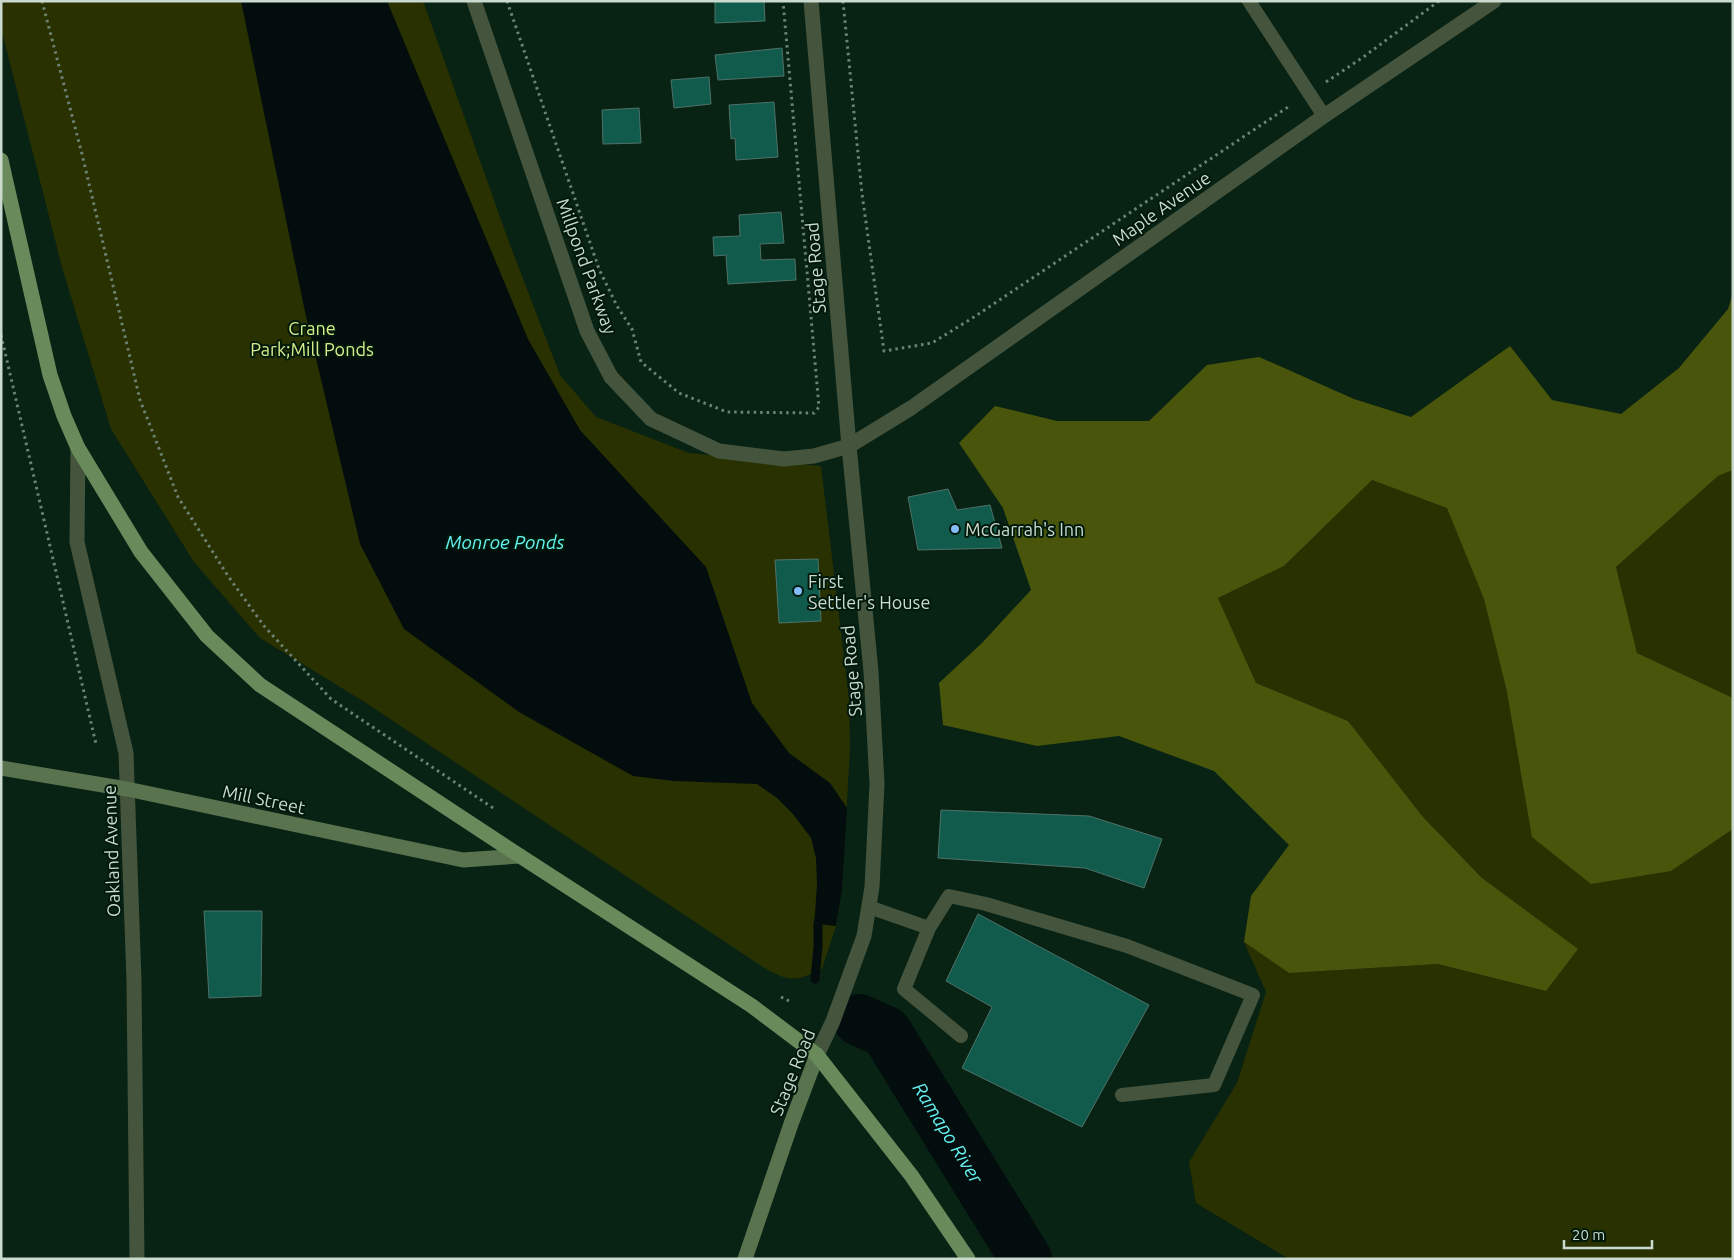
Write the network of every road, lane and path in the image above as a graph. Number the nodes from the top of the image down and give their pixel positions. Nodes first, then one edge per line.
1 (42, 1) edge
2 (474, 1) edge
3 (507, 1) edge
4 (783, 1) edge
5 (811, 1) edge
6 (843, 1) edge
7 (1248, 1) edge
8 (1439, 1) edge
9 (1494, 1) edge
10 (1309, 93) junction
11 (1324, 116) junction
12 (1, 160) edge
13 (1, 335) edge
14 (849, 446) junction
15 (78, 448) junction
16 (96, 744) dead end
17 (1, 768) edge
18 (127, 789) junction
19 (496, 810) dead end
20 (520, 856) junction
21 (868, 907) junction
22 (929, 928) junction
23 (775, 994) dead end
24 (789, 1001) dead end
25 (961, 1036) dead end
26 (817, 1054) junction
27 (1122, 1095) dead end
28 (137, 1259) edge
29 (745, 1259) edge
30 (968, 1259) edge

1 - 19 path
2 - 14 street, Millpond Parkway
3 - 4 path
5 - 14 street, Stage Road
6 - 10 path
7 - 10 lane
8 - 10 path
9 - 11 street, Maple Avenue
10 - 11 lane
11 - 14 street, Maple Avenue
12 - 15 main road
13 - 16 path
14 - 21 street, Stage Road
15 - 18 street, Oakland Avenue
15 - 20 main road
17 - 18 street, Mill Street
18 - 20 street, Mill Street
18 - 28 street, Oakland Avenue
20 - 26 main road
21 - 22 lane
21 - 26 street, Stage Road
22 - 25 lane
22 - 27 lane
23 - 24 path
26 - 29 street, Stage Road
26 - 30 main road

